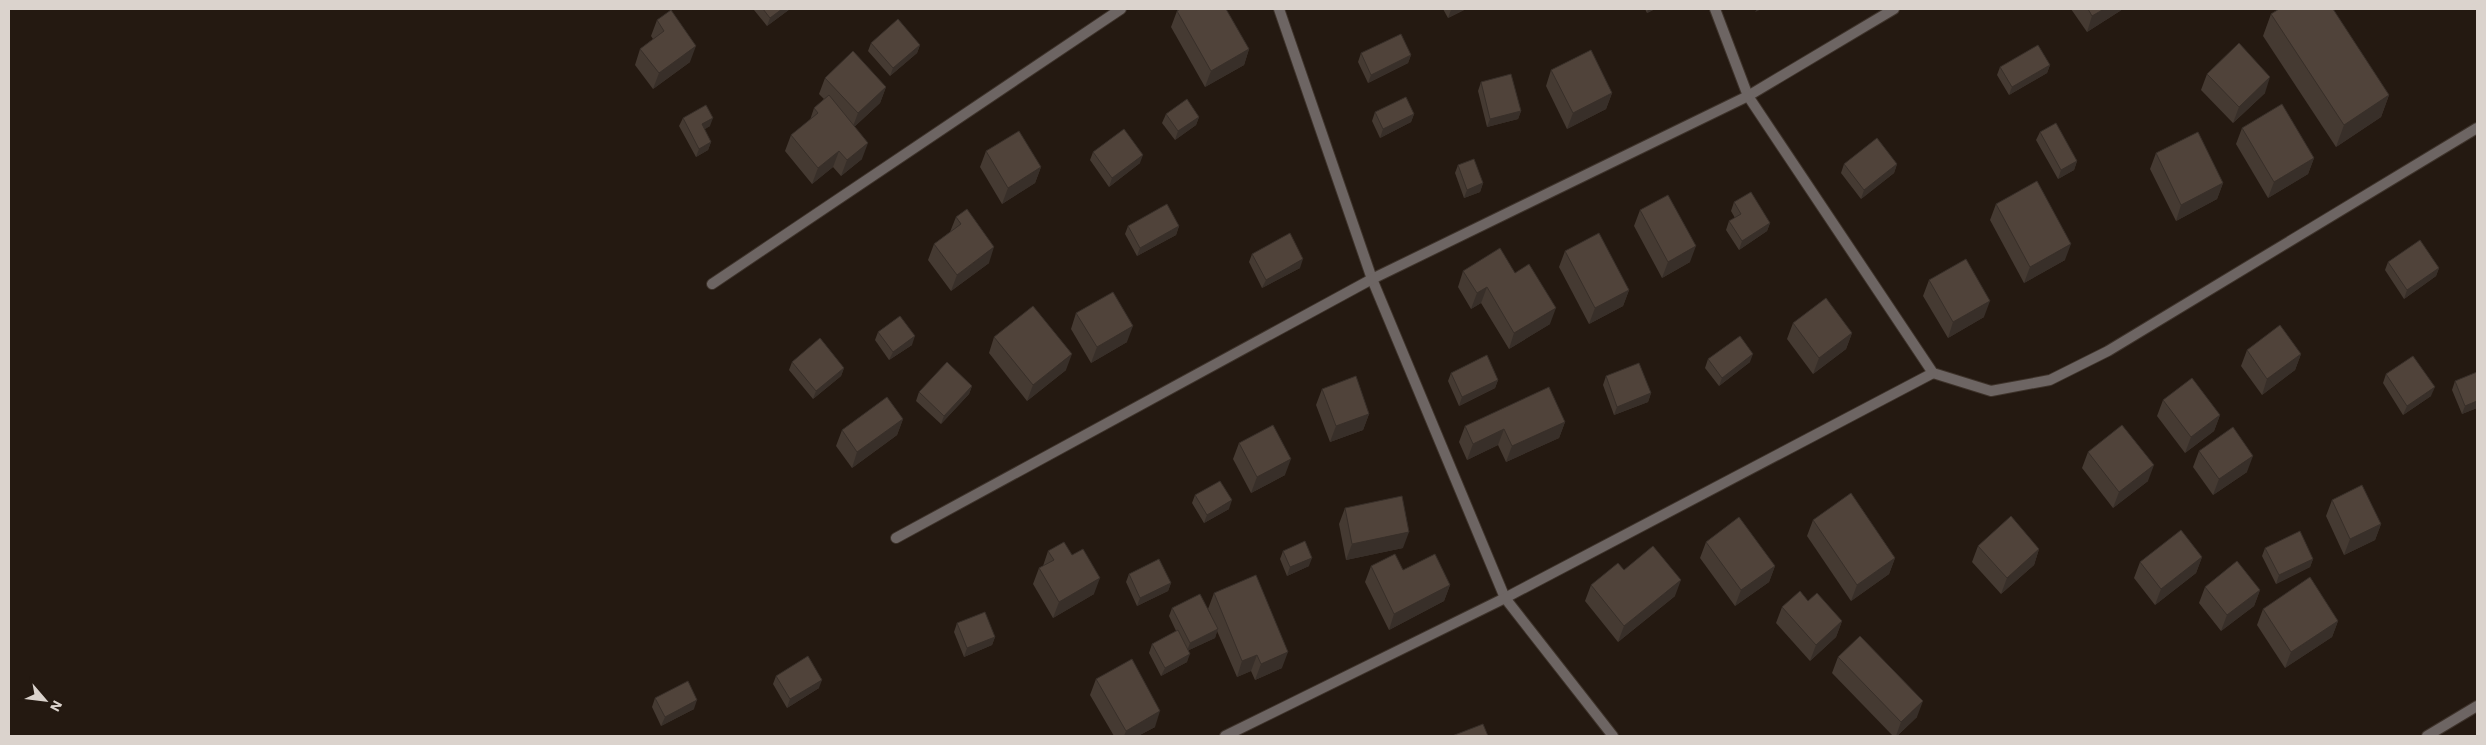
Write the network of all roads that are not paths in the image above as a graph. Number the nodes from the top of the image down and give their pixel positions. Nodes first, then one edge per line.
1 (1121, 9) edge
2 (1279, 9) edge
3 (1715, 9) edge
4 (1894, 9) edge
5 (1748, 96) junction
6 (2477, 128) edge
7 (1372, 279) junction
8 (712, 284) dead end
9 (1933, 373) junction
10 (896, 538) dead end
11 (1505, 598) junction
12 (2477, 706) edge
13 (1225, 736) edge
14 (1613, 736) edge
15 (2427, 736) edge

1 - 8 street
2 - 7 street
3 - 5 street
4 - 5 street
5 - 7 street
5 - 9 street
6 - 9 street
7 - 10 street
7 - 11 street
9 - 11 street
11 - 13 street
11 - 14 street
12 - 15 street

